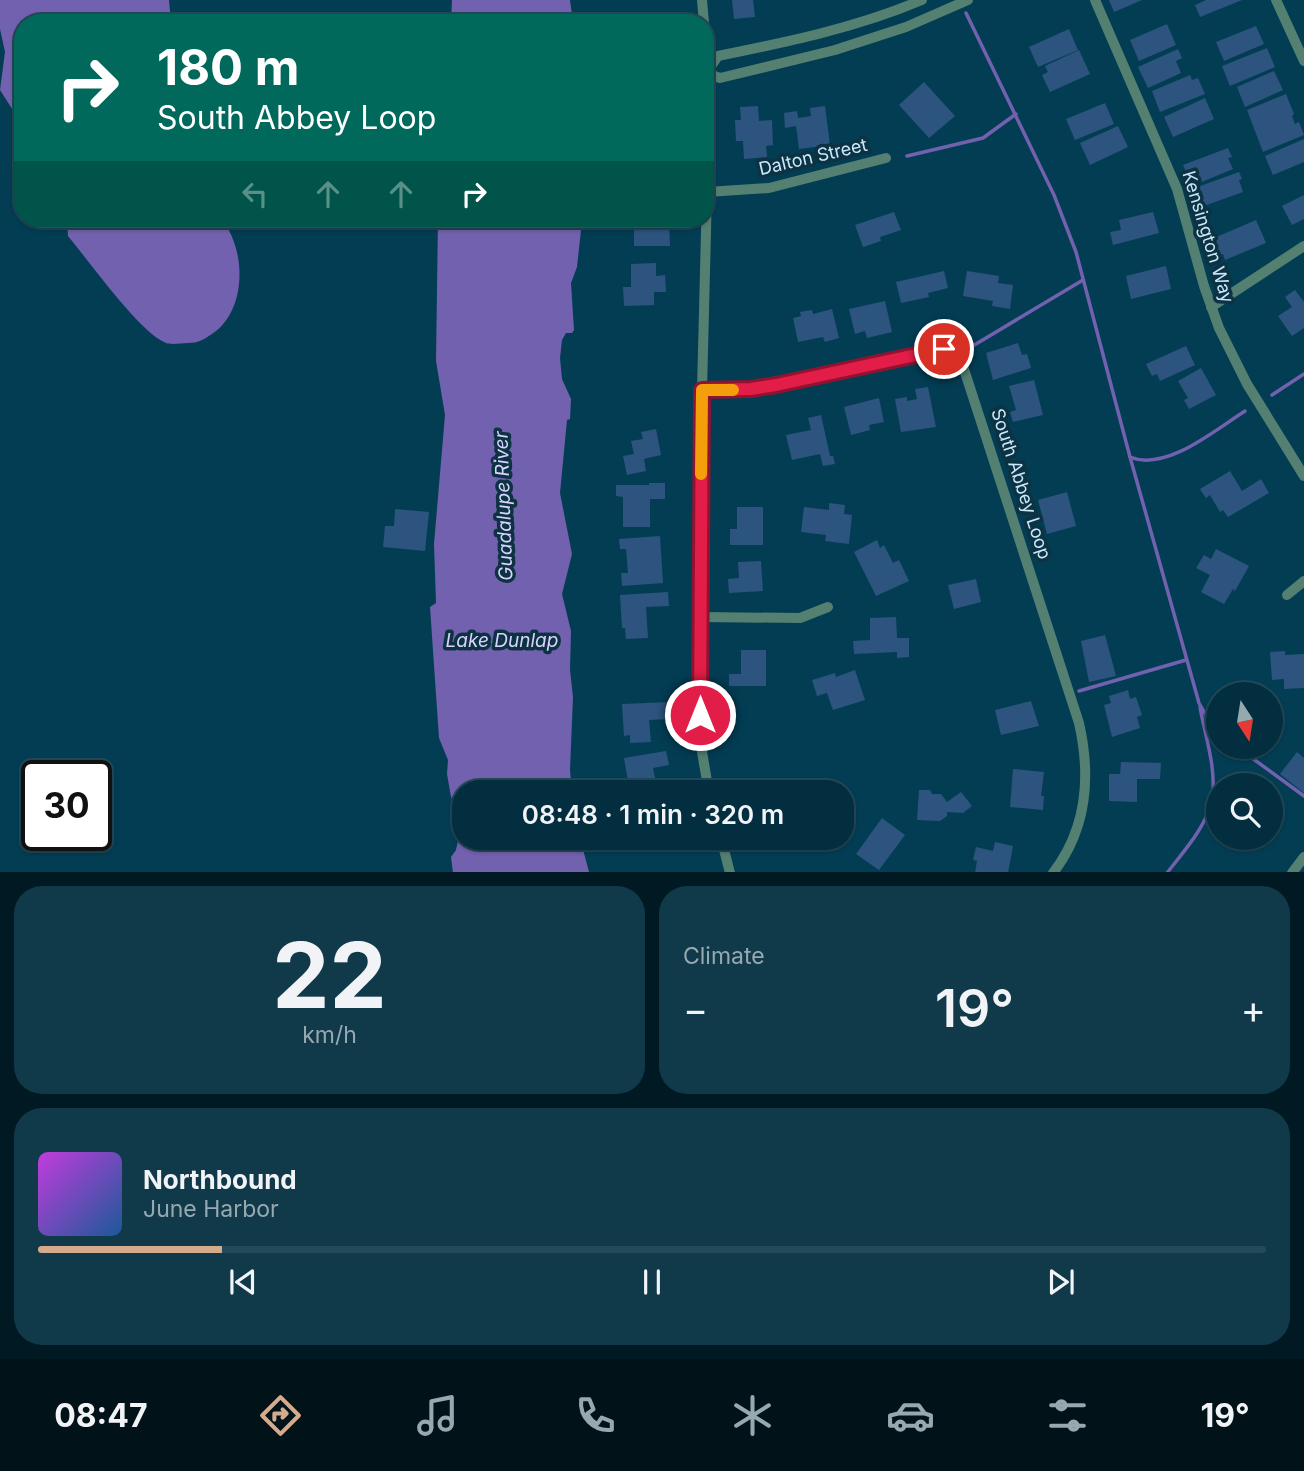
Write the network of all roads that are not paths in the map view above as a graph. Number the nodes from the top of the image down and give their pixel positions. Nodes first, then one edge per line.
1 (922, 0) edge
2 (968, 0) edge
3 (1095, 0) edge
4 (1276, 0) edge
5 (1304, 61) edge
6 (714, 62) edge
7 (714, 76) edge
8 (886, 158) dead end
9 (714, 192) edge
10 (706, 228) edge
11 (1304, 246) edge
12 (1210, 307) junction
13 (702, 390) junction
14 (1304, 476) edge
15 (1304, 581) edge
16 (1287, 595) dead end
17 (828, 607) dead end
18 (700, 617) junction
19 (707, 780) edge
20 (724, 850) edge
21 (1304, 857) edge
22 (730, 872) edge
23 (1054, 872) edge
24 (1293, 872) edge

1 - 6 street
2 - 7 street
3 - 12 street, Kensington Way
4 - 5 street
8 - 9 street, Dalton Street
10 - 13 street
11 - 12 street
12 - 14 street, Kensington Way
13 - 18 street
13 - 23 street, South Abbey Loop
15 - 16 street
17 - 18 street
18 - 19 street
20 - 22 street
21 - 24 street

